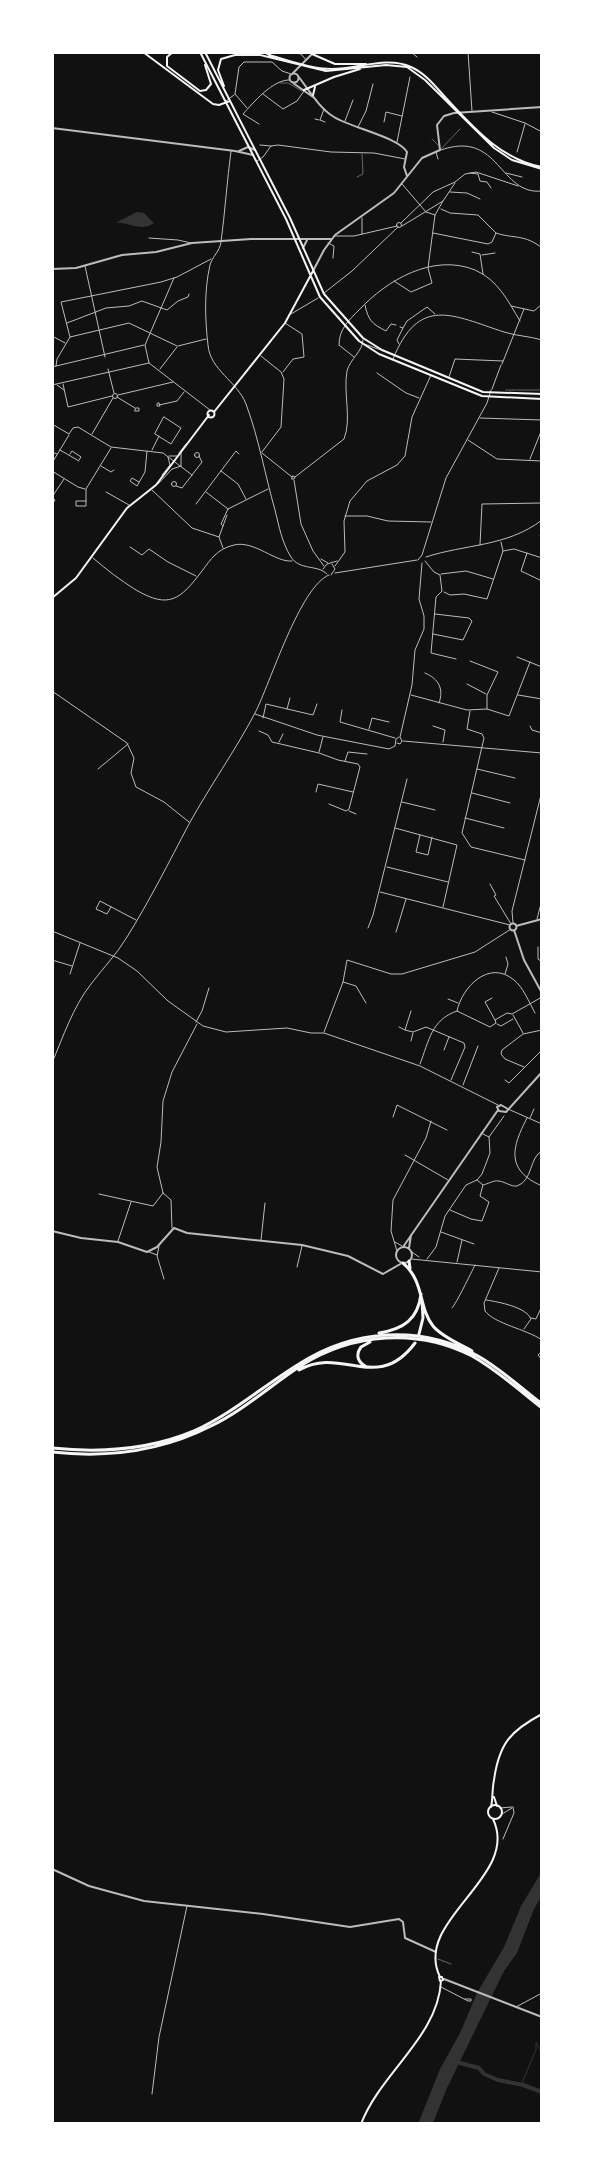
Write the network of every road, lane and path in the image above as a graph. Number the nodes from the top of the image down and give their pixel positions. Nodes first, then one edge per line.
1 (143, 52) edge
2 (173, 52) edge
3 (200, 52) edge
4 (205, 52) edge
5 (248, 52) edge
6 (260, 52) edge
7 (290, 52) edge
8 (309, 52) edge
9 (411, 52) edge
10 (468, 52) edge
11 (313, 53) edge
12 (264, 54) edge
13 (270, 55) junction
14 (417, 57) dead end
15 (203, 58) junction
16 (306, 60) junction
17 (293, 63) junction
18 (374, 64) junction
19 (311, 68) junction
20 (364, 68) junction
21 (292, 73) junction
22 (298, 76) junction
23 (410, 77) dead end
24 (290, 80) junction
25 (293, 82) junction
26 (279, 83) junction
27 (373, 84) dead end
28 (315, 86) junction
29 (309, 89) junction
30 (304, 91) junction
31 (226, 93) junction
32 (235, 94) junction
33 (263, 94) junction
34 (313, 95) junction
35 (315, 98) junction
36 (237, 99) junction
37 (230, 100) junction
38 (353, 100) dead end
39 (225, 102) junction
40 (247, 108) junction
41 (542, 108) edge
42 (324, 109) junction
43 (491, 110) junction
44 (472, 112) junction
45 (403, 116) junction
46 (315, 119) dead end
47 (320, 120) junction
48 (325, 122) dead end
49 (345, 122) junction
50 (384, 122) dead end
51 (525, 123) junction
52 (258, 124) dead end
53 (52, 128) edge
54 (358, 128) junction
55 (460, 129) dead end
56 (542, 132) edge
57 (432, 139) dead end
58 (397, 142) junction
59 (253, 145) junction
60 (260, 145) dead end
61 (271, 146) junction
62 (250, 148) junction
63 (440, 148) junction
64 (231, 150) junction
65 (255, 150) junction
66 (243, 151) junction
67 (436, 152) junction
68 (517, 152) dead end
69 (362, 154) junction
70 (252, 155) junction
71 (260, 159) junction
72 (405, 159) junction
73 (437, 159) dead end
74 (256, 161) junction
75 (542, 168) edge
76 (470, 172) junction
77 (506, 173) junction
78 (407, 176) junction
79 (357, 177) dead end
80 (522, 177) dead end
81 (476, 179) dead end
82 (480, 181) junction
83 (455, 182) junction
84 (402, 184) junction
85 (518, 186) junction
86 (491, 188) dead end
87 (542, 191) edge
88 (449, 192) junction
89 (480, 199) dead end
90 (442, 201) junction
91 (420, 206) junction
92 (440, 208) junction
93 (426, 212) junction
94 (435, 215) junction
95 (362, 216) junction
96 (401, 223) junction
97 (397, 226) junction
98 (402, 226) junction
99 (433, 233) junction
100 (496, 233) junction
101 (362, 234) junction
102 (335, 235) junction
103 (149, 238) dead end
104 (295, 239) junction
105 (300, 239) junction
106 (309, 239) junction
107 (331, 239) junction
108 (221, 241) junction
109 (328, 243) junction
110 (192, 244) junction
111 (303, 248) junction
112 (542, 248) edge
113 (472, 252) dead end
114 (495, 253) dead end
115 (481, 256) junction
116 (333, 258) dead end
117 (212, 260) junction
118 (85, 266) junction
119 (307, 268) junction
120 (428, 268) junction
121 (52, 270) edge
122 (313, 271) junction
123 (483, 274) junction
124 (310, 276) junction
125 (174, 278) junction
126 (317, 280) junction
127 (394, 281) junction
128 (307, 283) junction
129 (314, 284) junction
130 (189, 294) dead end
131 (324, 294) junction
132 (91, 296) junction
133 (318, 298) dead end
134 (364, 304) junction
135 (542, 304) edge
136 (511, 306) junction
137 (161, 308) junction
138 (524, 309) junction
139 (95, 312) junction
140 (290, 314) junction
141 (435, 315) junction
142 (347, 321) junction
143 (520, 321) junction
144 (284, 322) junction
145 (67, 324) junction
146 (396, 325) dead end
147 (345, 326) junction
148 (99, 330) junction
149 (150, 333) junction
150 (514, 334) junction
151 (52, 336) edge
152 (70, 337) junction
153 (364, 338) junction
154 (207, 339) junction
155 (542, 340) edge
156 (66, 344) junction
157 (363, 344) junction
158 (400, 344) junction
159 (145, 345) junction
160 (177, 346) junction
161 (382, 350) junction
162 (105, 356) junction
163 (260, 356) junction
164 (354, 356) junction
165 (395, 356) junction
166 (52, 357) edge
167 (56, 359) junction
168 (393, 360) junction
169 (449, 361) dead end
170 (453, 361) junction
171 (502, 362) junction
172 (149, 363) junction
173 (56, 366) junction
174 (52, 367) edge
175 (109, 370) junction
176 (159, 370) junction
177 (429, 370) junction
178 (282, 373) junction
179 (377, 373) dead end
180 (438, 373) junction
181 (431, 375) junction
182 (449, 378) junction
183 (173, 382) junction
184 (62, 383) junction
185 (56, 384) junction
186 (52, 385) edge
187 (234, 386) junction
188 (64, 390) junction
189 (542, 390) edge
190 (185, 391) junction
191 (114, 393) junction
192 (490, 393) junction
193 (505, 394) junction
194 (542, 394) edge
195 (117, 396) junction
196 (113, 397) junction
197 (420, 398) junction
198 (489, 398) junction
199 (542, 399) edge
200 (152, 406) dead end
201 (142, 408) dead end
202 (211, 413) junction
203 (480, 418) junction
204 (542, 420) edge
205 (52, 424) edge
206 (542, 429) edge
207 (69, 434) junction
208 (92, 435) junction
209 (159, 436) junction
210 (192, 438) junction
211 (468, 440) junction
212 (154, 445) junction
213 (111, 447) junction
214 (60, 450) junction
215 (147, 451) junction
216 (152, 451) junction
217 (159, 451) junction
218 (52, 452) edge
219 (182, 453) junction
220 (261, 453) junction
221 (239, 454) dead end
222 (57, 455) junction
223 (69, 455) junction
224 (168, 456) junction
225 (199, 456) dead end
226 (530, 460) junction
227 (542, 461) edge
228 (52, 462) edge
229 (175, 462) junction
230 (100, 466) junction
231 (181, 466) junction
232 (114, 470) dead end
233 (52, 471) edge
234 (221, 471) junction
235 (192, 475) junction
236 (292, 477) junction
237 (295, 477) junction
238 (64, 478) junction
239 (161, 480) junction
240 (294, 480) junction
241 (139, 482) dead end
242 (156, 485) junction
243 (176, 486) dead end
244 (86, 489) junction
245 (269, 489) junction
246 (152, 490) junction
247 (206, 491) junction
248 (106, 492) dead end
249 (52, 497) edge
250 (246, 500) junction
251 (86, 501) junction
252 (542, 503) edge
253 (196, 504) dead end
254 (52, 505) edge
255 (129, 506) junction
256 (228, 509) junction
257 (344, 516) junction
258 (542, 520) edge
259 (431, 522) junction
260 (219, 537) junction
261 (500, 541) junction
262 (480, 546) junction
263 (130, 547) dead end
264 (224, 549) junction
265 (502, 551) junction
266 (527, 553) junction
267 (422, 555) junction
268 (291, 557) junction
269 (426, 557) junction
270 (92, 558) junction
271 (281, 558) junction
272 (320, 558) junction
273 (542, 558) edge
274 (293, 560) junction
275 (418, 560) junction
276 (338, 561) junction
277 (425, 561) junction
278 (329, 563) junction
279 (422, 563) junction
280 (332, 564) junction
281 (324, 566) junction
282 (335, 567) junction
283 (317, 569) junction
284 (324, 572) junction
285 (341, 572) junction
286 (333, 574) junction
287 (329, 575) junction
288 (440, 575) junction
289 (197, 577) junction
290 (322, 579) junction
291 (494, 579) junction
292 (542, 581) edge
293 (442, 591) junction
294 (52, 598) edge
295 (435, 614) junction
296 (433, 633) junction
297 (517, 657) dead end
298 (456, 659) dead end
299 (470, 661) dead end
300 (530, 662) junction
301 (542, 667) edge
302 (425, 673) dead end
303 (467, 684) dead end
304 (52, 691) edge
305 (410, 695) junction
306 (487, 695) junction
307 (518, 695) junction
308 (290, 698) dead end
309 (542, 699) edge
310 (317, 704) dead end
311 (439, 704) junction
312 (287, 709) junction
313 (487, 709) junction
314 (342, 710) dead end
315 (470, 711) junction
316 (254, 714) junction
317 (263, 718) junction
318 (389, 722) dead end
319 (433, 726) dead end
320 (530, 726) dead end
321 (369, 729) junction
322 (259, 731) dead end
323 (542, 733) edge
324 (283, 734) dead end
325 (323, 737) junction
326 (400, 737) junction
327 (396, 738) junction
328 (402, 741) junction
329 (279, 743) junction
330 (397, 743) junction
331 (443, 743) junction
332 (128, 744) junction
333 (482, 747) junction
334 (542, 752) edge
335 (319, 753) junction
336 (367, 754) dead end
337 (345, 761) junction
338 (98, 769) dead end
339 (477, 769) junction
340 (515, 778) dead end
341 (407, 779) dead end
342 (542, 791) edge
343 (316, 792) dead end
344 (354, 793) junction
345 (471, 793) junction
346 (401, 802) junction
347 (510, 803) dead end
348 (329, 804) dead end
349 (348, 810) junction
350 (435, 810) dead end
351 (537, 810) junction
352 (541, 811) edge
353 (356, 814) dead end
354 (465, 818) junction
355 (190, 823) junction
356 (395, 828) junction
357 (504, 828) dead end
358 (420, 834) junction
359 (432, 837) junction
360 (524, 860) junction
361 (385, 867) junction
362 (449, 883) junction
363 (490, 884) dead end
364 (379, 892) junction
365 (406, 899) junction
366 (542, 900) edge
367 (111, 907) junction
368 (443, 908) junction
369 (542, 919) edge
370 (137, 920) junction
371 (538, 921) junction
372 (511, 924) junction
373 (516, 926) junction
374 (368, 928) dead end
375 (511, 929) junction
376 (514, 930) junction
377 (52, 931) edge
378 (396, 932) dead end
379 (80, 942) junction
380 (538, 947) dead end
381 (115, 956) junction
382 (506, 957) dead end
383 (52, 960) edge
384 (542, 962) edge
385 (72, 967) junction
386 (70, 974) dead end
387 (505, 974) junction
388 (342, 982) junction
389 (209, 988) dead end
390 (542, 993) edge
391 (542, 997) edge
392 (492, 998) dead end
393 (448, 999) dead end
394 (366, 1003) dead end
395 (459, 1004) junction
396 (530, 1004) junction
397 (411, 1011) dead end
398 (457, 1012) junction
399 (535, 1013) dead end
400 (512, 1014) junction
401 (514, 1018) junction
402 (495, 1020) junction
403 (197, 1023) junction
404 (496, 1023) junction
405 (399, 1027) dead end
406 (405, 1030) junction
407 (433, 1030) junction
408 (542, 1030) edge
409 (413, 1032) junction
410 (324, 1033) junction
411 (523, 1034) junction
412 (449, 1036) junction
413 (411, 1041) dead end
414 (478, 1046) dead end
415 (444, 1050) dead end
416 (542, 1050) edge
417 (52, 1062) edge
418 (420, 1066) junction
419 (524, 1068) junction
420 (542, 1072) edge
421 (451, 1080) junction
422 (505, 1080) dead end
423 (463, 1086) junction
424 (499, 1105) junction
425 (508, 1109) junction
426 (534, 1109) dead end
427 (498, 1110) junction
428 (504, 1116) dead end
429 (393, 1117) dead end
430 (527, 1118) junction
431 (530, 1119) junction
432 (431, 1121) junction
433 (542, 1124) edge
434 (447, 1130) dead end
435 (481, 1133) junction
436 (489, 1137) junction
437 (542, 1150) edge
438 (405, 1154) dead end
439 (415, 1160) junction
440 (527, 1178) junction
441 (448, 1180) junction
442 (477, 1180) junction
443 (482, 1185) junction
444 (542, 1186) edge
445 (163, 1193) junction
446 (99, 1194) dead end
447 (131, 1202) junction
448 (265, 1203) dead end
449 (449, 1209) junction
450 (172, 1228) junction
451 (52, 1231) edge
452 (440, 1232) junction
453 (412, 1233) junction
454 (261, 1240) junction
455 (462, 1240) junction
456 (118, 1242) junction
457 (395, 1242) junction
458 (474, 1244) dead end
459 (159, 1245) junction
460 (302, 1245) junction
461 (403, 1246) junction
462 (409, 1248) junction
463 (397, 1251) junction
464 (147, 1252) junction
465 (412, 1252) junction
466 (157, 1255) junction
467 (397, 1259) junction
468 (422, 1259) junction
469 (427, 1259) junction
470 (410, 1260) junction
471 (457, 1262) junction
472 (403, 1263) junction
473 (475, 1264) junction
474 (297, 1267) dead end
475 (499, 1267) junction
476 (392, 1269) junction
477 (411, 1271) junction
478 (542, 1272) edge
479 (164, 1279) dead end
480 (421, 1293) junction
481 (485, 1300) junction
482 (542, 1306) edge
483 (452, 1308) dead end
484 (531, 1318) junction
485 (524, 1330) junction
486 (419, 1334) dead end
487 (356, 1339) junction
488 (412, 1339) junction
489 (542, 1340) edge
490 (415, 1343) dead end
491 (542, 1352) edge
492 (542, 1360) edge
493 (495, 1367) junction
494 (373, 1368) junction
495 (277, 1383) junction
496 (542, 1404) edge
497 (542, 1408) edge
498 (52, 1450) edge
499 (542, 1714) edge
500 (493, 1795) junction
501 (491, 1807) junction
502 (499, 1807) junction
503 (513, 1807) junction
504 (502, 1814) junction
505 (493, 1818) junction
506 (499, 1818) junction
507 (497, 1829) junction
508 (503, 1839) dead end
509 (52, 1870) edge
510 (187, 1906) junction
511 (436, 1952) junction
512 (435, 1958) junction
513 (451, 1964) dead end
514 (442, 1980) junction
515 (440, 1987) junction
516 (542, 1993) edge
517 (464, 2000) dead end
518 (516, 2007) junction
519 (542, 2017) edge
520 (152, 2094) dead end
521 (361, 2124) edge

1 - 39 main road
2 - 15 main road
3 - 15 main road
4 - 31 main road
5 - 12 main road
6 - 13 main road
7 - 16 street
8 - 11 street
9 - 14 street
10 - 44 street
11 - 16 street
11 - 18 main road
12 - 13 main road
12 - 17 main road
12 - 31 main road
13 - 17 main road
15 - 39 main road
16 - 21 street
17 - 19 main road
18 - 19 main road
18 - 75 main road
19 - 20 main road
20 - 28 main road
20 - 75 main road
21 - 22 street
21 - 24 street
21 - 32 street
22 - 25 street
22 - 29 street
23 - 45 street
24 - 25 street
24 - 26 street
25 - 30 street
26 - 30 lane
26 - 33 street
27 - 54 street
28 - 29 main road
28 - 34 main road
29 - 30 main road
29 - 34 street
30 - 33 street
30 - 35 street
31 - 37 main road
32 - 36 street
32 - 37 street
33 - 40 street
34 - 35 street
35 - 42 street
36 - 37 street
36 - 40 street
37 - 39 main road
37 - 59 main road
38 - 49 street
39 - 62 main road
40 - 52 street
41 - 43 street
42 - 47 street
42 - 49 street
43 - 44 street
43 - 51 street
44 - 63 street
45 - 50 street
45 - 58 street
46 - 47 street
47 - 48 street
49 - 54 street
51 - 56 street
51 - 68 street
53 - 64 street
54 - 58 street
55 - 63 lane
57 - 63 lane
58 - 72 street
59 - 62 street
59 - 65 main road
60 - 61 street
61 - 69 street
61 - 71 street
62 - 65 street
62 - 66 street
62 - 70 main road
63 - 67 street
63 - 77 street
64 - 66 street
64 - 108 street
65 - 71 main road
66 - 70 street
67 - 73 street
67 - 78 street
69 - 72 street
69 - 79 lane
70 - 74 main road
71 - 74 street
71 - 105 main road
72 - 78 street
74 - 104 main road
76 - 82 street
76 - 83 street
76 - 85 street
77 - 80 street
77 - 85 street
78 - 84 street
81 - 82 street
82 - 86 street
83 - 88 street
83 - 91 street
84 - 91 street
84 - 95 street
85 - 87 street
88 - 89 street
88 - 90 street
90 - 92 street
90 - 93 street
91 - 93 street
91 - 96 street
92 - 94 street
92 - 100 street
93 - 94 street
93 - 98 street
94 - 99 street
95 - 101 street
95 - 102 street
96 - 97 street
96 - 98 street
97 - 98 street
97 - 101 street
97 - 131 street
99 - 100 street
99 - 120 street
100 - 112 street
101 - 102 street
102 - 107 street
103 - 110 street
104 - 105 street
104 - 108 street
104 - 119 main road
105 - 106 street
105 - 111 main road
106 - 107 street
106 - 111 street
107 - 109 street
108 - 110 street
108 - 117 street
109 - 116 street
109 - 122 street
110 - 118 street
111 - 122 main road
113 - 115 street
114 - 115 street
115 - 123 street
117 - 125 street
117 - 154 street
118 - 121 street
118 - 132 street
119 - 122 main road
119 - 124 main road
120 - 123 street
120 - 127 street
120 - 127 street
122 - 124 main road
122 - 126 main road
123 - 136 street
124 - 126 main road
124 - 128 main road
124 - 129 main road
125 - 132 street
125 - 137 street
126 - 131 main road
127 - 134 street
128 - 129 main road
128 - 140 main road
129 - 147 main road
130 - 137 street
131 - 142 main road
132 - 139 street
132 - 145 street
133 - 140 street
134 - 142 street
134 - 146 street
135 - 138 street
136 - 138 street
136 - 143 street
137 - 139 street
137 - 149 street
138 - 143 street
139 - 145 street
139 - 148 street
140 - 144 main road
141 - 150 street
141 - 158 street
141 - 158 street
142 - 147 street
142 - 153 main road
143 - 150 street
144 - 163 main road
144 - 178 street
145 - 152 street
147 - 157 main road
147 - 164 street
148 - 149 street
148 - 152 street
148 - 162 street
149 - 159 street
149 - 160 street
150 - 155 street
150 - 171 street
151 - 156 street
152 - 156 street
153 - 157 street
153 - 161 main road
154 - 160 street
154 - 187 street
156 - 167 street
157 - 161 street
157 - 164 street
157 - 168 main road
158 - 165 street
159 - 162 street
159 - 172 street
160 - 176 street
161 - 165 main road
162 - 173 street
163 - 178 street
163 - 187 main road
164 - 237 street
165 - 168 street
165 - 177 main road
166 - 167 street
167 - 173 street
168 - 181 main road
169 - 170 street
170 - 171 street
170 - 182 street
171 - 192 street
172 - 175 street
172 - 176 street
173 - 174 street
175 - 184 street
175 - 191 street
176 - 183 street
177 - 180 main road
177 - 181 street
178 - 220 street
179 - 197 street
180 - 181 street
180 - 182 main road
181 - 197 street
181 - 198 main road
182 - 192 main road
183 - 190 street
183 - 195 street
184 - 185 street
184 - 188 street
185 - 186 street
185 - 188 street
187 - 202 main road
187 - 220 street
188 - 196 street
189 - 193 lane
190 - 200 street
190 - 202 street
191 - 195 street
191 - 196 street
192 - 193 main road
192 - 198 street
193 - 194 main road
195 - 196 street
195 - 201 street
196 - 208 street
197 - 257 street
198 - 199 main road
198 - 203 street
202 - 210 main road
203 - 204 street
203 - 211 street
205 - 207 street
206 - 226 street
207 - 208 street
207 - 214 street
208 - 213 street
209 - 209 street
209 - 212 street
210 - 219 main road
210 - 224 street
211 - 226 street
211 - 259 street
212 - 216 street
212 - 217 street
213 - 215 street
213 - 230 street
214 - 222 street
214 - 223 street
215 - 216 street
215 - 241 street
216 - 217 street
217 - 224 street
218 - 222 street
219 - 229 main road
219 - 231 street
220 - 236 street
220 - 245 street
221 - 234 street
222 - 228 street
223 - 223 street
224 - 229 street
224 - 239 street
225 - 235 street
226 - 227 street
229 - 231 street
229 - 239 main road
230 - 232 street
230 - 244 street
231 - 235 street
231 - 242 street
233 - 238 street
234 - 247 street
234 - 250 street
235 - 243 street
236 - 237 street
236 - 240 street
237 - 240 street
238 - 244 street
238 - 249 street
239 - 242 main road
240 - 272 street
242 - 246 main road
244 - 251 street
245 - 250 street
245 - 268 street
246 - 255 main road
246 - 260 street
247 - 253 street
247 - 256 street
248 - 255 street
249 - 254 street
250 - 256 street
251 - 251 street
252 - 262 street
255 - 270 main road
256 - 260 street
257 - 259 street
257 - 276 street
258 - 261 street
259 - 267 street
260 - 264 street
261 - 262 street
261 - 265 street
262 - 269 street
263 - 289 street
264 - 271 street
264 - 289 street
265 - 266 street
265 - 291 street
266 - 273 street
266 - 292 street
267 - 269 street
267 - 275 street
268 - 271 street
268 - 274 street
269 - 277 street
270 - 289 street
270 - 294 main road
271 - 274 street
272 - 278 street
272 - 281 street
274 - 283 street
275 - 279 street
275 - 285 street
276 - 280 street
276 - 282 street
277 - 279 street
277 - 288 street
278 - 280 street
278 - 281 street
279 - 305 street
280 - 282 street
281 - 283 street
281 - 284 street
282 - 285 street
282 - 286 street
283 - 284 street
284 - 287 street
284 - 290 street
285 - 286 street
286 - 287 street
287 - 290 street
288 - 291 street
288 - 293 street
290 - 316 street
291 - 293 street
293 - 295 street
295 - 296 street
295 - 296 street
296 - 298 street
297 - 300 street
299 - 306 street
300 - 301 street
300 - 307 street
302 - 311 street
303 - 306 street
304 - 332 street
305 - 311 street
305 - 326 street
306 - 313 street
307 - 309 street
307 - 313 street
308 - 312 street
310 - 312 street
311 - 315 street
312 - 317 street
313 - 315 street
314 - 321 street
315 - 333 street
316 - 317 street
316 - 355 street
317 - 325 street
318 - 321 street
319 - 331 street
320 - 323 street
321 - 327 street
322 - 329 street
324 - 329 street
325 - 330 street
325 - 335 street
326 - 327 street
326 - 328 street
327 - 330 street
328 - 330 street
328 - 331 street
329 - 335 street
331 - 333 street
332 - 338 street
332 - 355 street
333 - 334 street
333 - 339 street
335 - 337 street
336 - 337 street
337 - 344 street
339 - 340 street
339 - 345 street
341 - 346 street
342 - 351 street
343 - 344 street
344 - 349 street
345 - 347 street
345 - 354 street
346 - 350 street
346 - 356 street
348 - 349 street
349 - 353 street
351 - 352 street
351 - 360 street
354 - 357 street
354 - 360 street
355 - 370 street
356 - 358 street
356 - 361 street
358 - 359 street
358 - 359 street
359 - 362 street
360 - 372 street
361 - 362 street
361 - 364 street
362 - 368 street
363 - 372 street
364 - 365 street
364 - 374 street
365 - 368 street
365 - 378 street
366 - 371 street
367 - 367 street
367 - 370 street
368 - 372 street
369 - 371 street
370 - 381 street
371 - 373 street
372 - 373 street
372 - 375 street
373 - 376 street
375 - 376 street
375 - 388 street
376 - 390 street
377 - 379 street
379 - 381 street
379 - 385 street
380 - 384 street
381 - 403 street
381 - 417 street
382 - 387 street
383 - 385 street
385 - 386 street
387 - 395 street
387 - 396 street
388 - 394 street
388 - 410 street
389 - 403 street
391 - 396 street
392 - 402 street
393 - 395 street
395 - 398 street
396 - 399 street
396 - 400 street
397 - 406 street
398 - 404 street
398 - 407 street
400 - 401 street
400 - 402 street
401 - 404 street
401 - 411 street
402 - 404 street
403 - 410 street
403 - 445 street
405 - 406 street
406 - 409 street
407 - 409 street
407 - 412 street
407 - 418 street
408 - 411 street
409 - 413 street
410 - 418 street
411 - 419 street
412 - 415 street
412 - 421 street
414 - 423 street
416 - 419 street
418 - 421 street
419 - 422 street
420 - 425 street
421 - 423 street
423 - 424 street
424 - 425 street
424 - 427 street
425 - 427 street
425 - 430 street
426 - 431 street
427 - 435 street
428 - 436 street
429 - 432 street
430 - 431 street
430 - 440 street
431 - 433 street
432 - 434 street
432 - 439 street
435 - 436 street
435 - 441 street
436 - 442 street
437 - 440 street
438 - 439 street
439 - 441 street
439 - 457 street
440 - 443 street
440 - 444 street
441 - 453 street
442 - 443 street
442 - 449 street
443 - 449 street
445 - 447 street
445 - 450 street
446 - 447 street
447 - 456 street
448 - 454 street
449 - 452 street
450 - 454 street
450 - 459 street
451 - 456 street
452 - 455 street
452 - 469 street
453 - 461 street
453 - 462 street
454 - 460 street
455 - 458 street
455 - 471 street
456 - 464 street
457 - 461 street
457 - 463 street
459 - 464 street
459 - 466 street
460 - 474 street
460 - 476 street
461 - 462 street
461 - 463 street
462 - 465 street
463 - 467 street
464 - 466 street
465 - 468 street
465 - 470 street
466 - 479 street
467 - 472 street
467 - 476 street
468 - 469 street
468 - 470 street
469 - 471 street
470 - 472 street
470 - 477 highway
471 - 473 street
472 - 476 street
472 - 477 highway
473 - 475 street
473 - 483 street
475 - 478 street
475 - 481 street
477 - 480 highway
480 - 486 highway
480 - 487 highway
480 - 493 highway
481 - 484 street
481 - 485 street
482 - 484 street
484 - 485 street
485 - 489 street
487 - 493 highway
487 - 498 highway
488 - 494 highway
488 - 495 highway
488 - 497 highway
490 - 494 highway
491 - 492 street
493 - 496 highway
494 - 495 highway
495 - 498 highway
499 - 500 main road
500 - 501 main road
500 - 502 main road
501 - 502 main road
501 - 505 main road
502 - 503 street
502 - 504 main road
503 - 504 street
503 - 508 street
504 - 506 main road
505 - 506 main road
505 - 507 main road
506 - 507 main road
507 - 511 main road
509 - 510 street
510 - 511 street
510 - 520 street
511 - 512 main road
512 - 513 lane
512 - 514 main road
514 - 515 main road
514 - 518 street
515 - 517 street
515 - 521 main road
516 - 518 street
518 - 519 street

